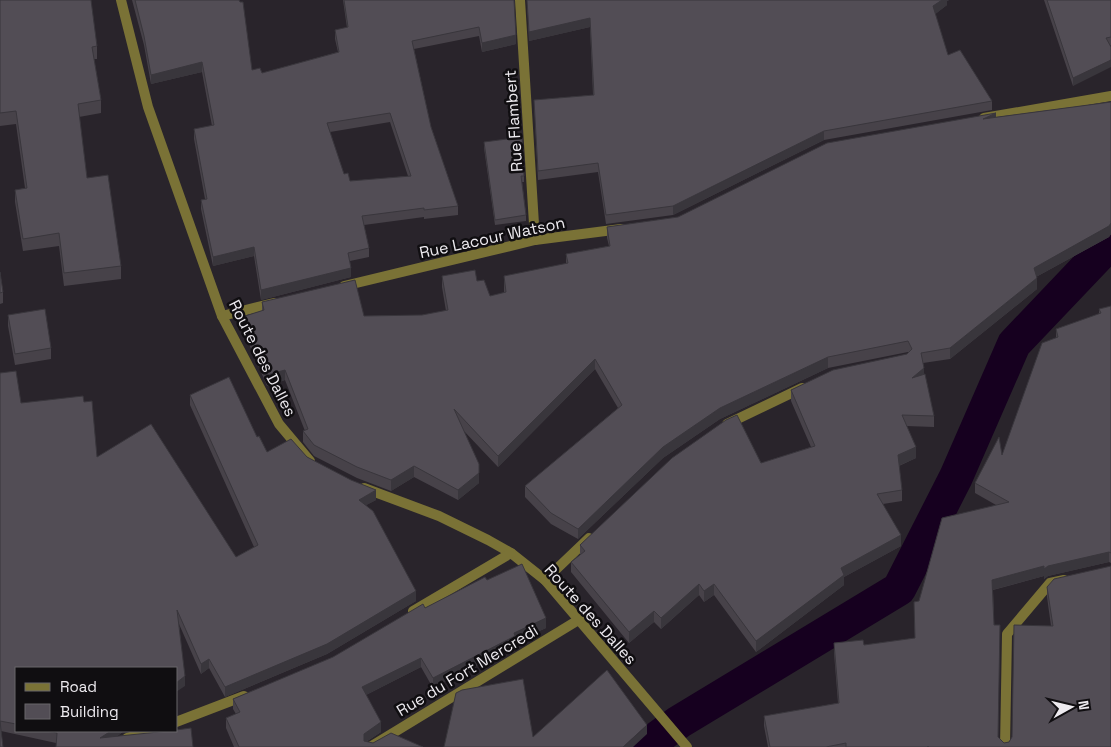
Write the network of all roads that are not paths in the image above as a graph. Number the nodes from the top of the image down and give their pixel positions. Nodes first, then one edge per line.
1 (122, 0) edge
2 (520, 0) edge
3 (1111, 96) edge
4 (978, 120) edge
5 (629, 228) edge
6 (535, 240) junction
7 (336, 288) edge
8 (288, 300) edge
9 (222, 316) junction
10 (813, 382) edge
11 (716, 431) edge
12 (319, 466) edge
13 (354, 484) edge
14 (600, 528) edge
15 (511, 553) junction
16 (1076, 577) edge
17 (545, 580) junction
18 (404, 616) edge
19 (580, 620) junction
20 (257, 691) edge
21 (178, 721) edge
22 (147, 732) edge
23 (122, 740) edge
24 (370, 747) edge
25 (687, 747) edge
26 (1005, 747) edge

1 - 9 street, Route des Dalles
2 - 6 street, Rue Flambert
3 - 4 street
5 - 6 street, Rue Lacour Watson
6 - 7 street, Rue Lacour Watson
8 - 9 street
9 - 12 street, Route des Dalles
10 - 11 street
13 - 15 street, Route des Dalles
14 - 17 street
15 - 17 street, Route des Dalles
15 - 18 street
16 - 26 street
17 - 19 street, Route des Dalles
19 - 24 street, Rue du Fort Mercredi
19 - 25 street, Route des Dalles
20 - 21 street
22 - 23 street

